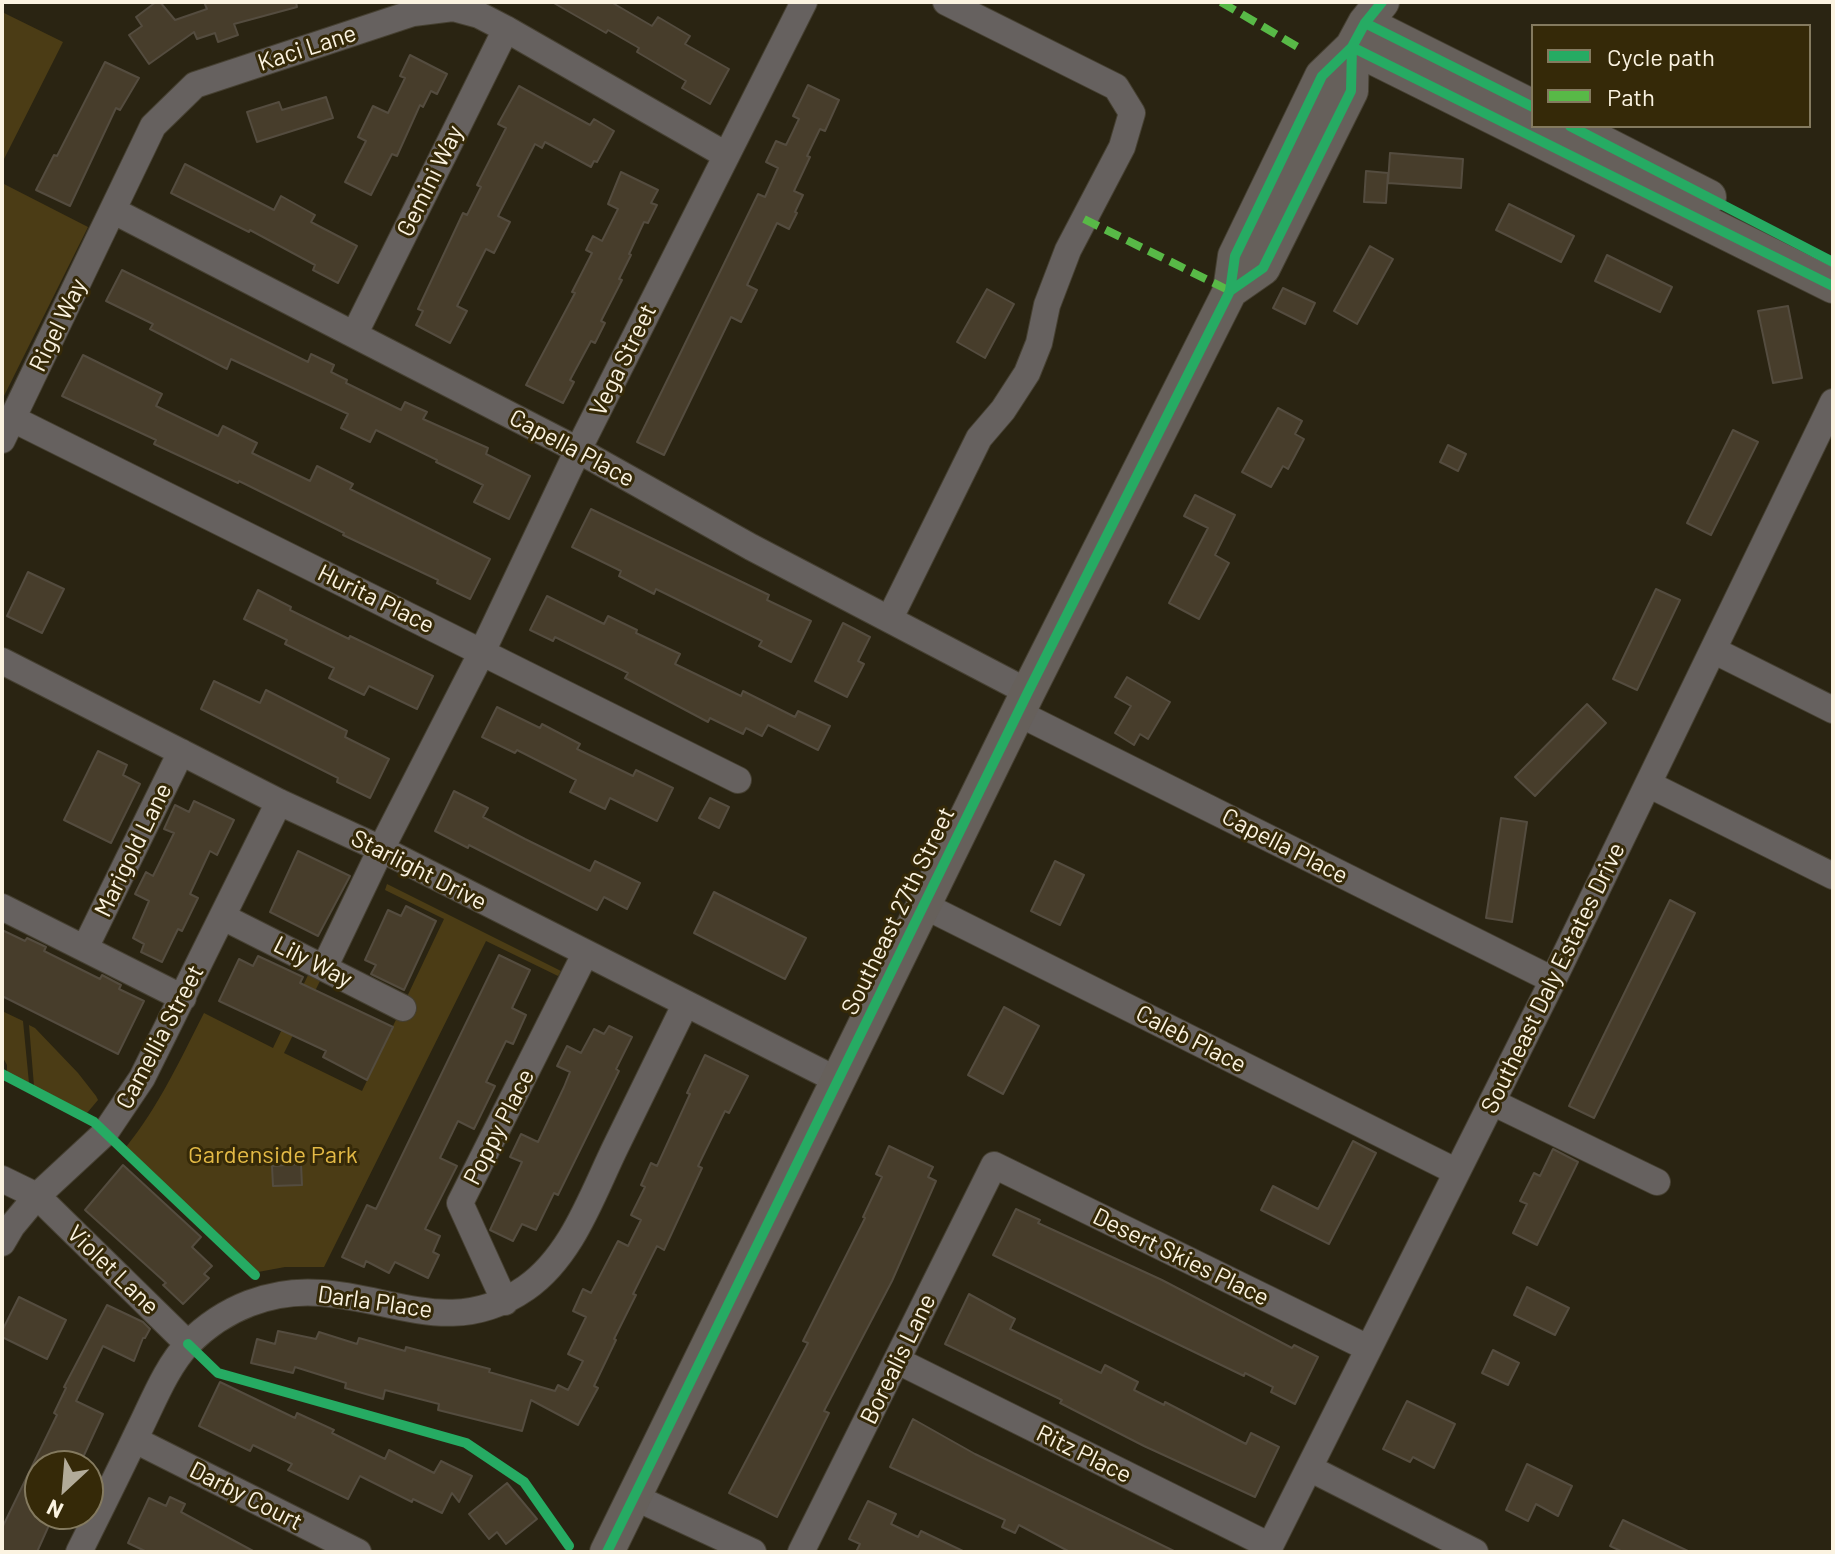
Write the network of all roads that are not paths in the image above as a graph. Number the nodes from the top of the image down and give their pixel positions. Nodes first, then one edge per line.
1 (804, 2) edge
2 (946, 2) edge
3 (994, 12) edge
4 (1367, 18) edge
5 (506, 29) junction
6 (1531, 106) edge
7 (1531, 112) edge
8 (1558, 128) edge
9 (1574, 128) edge
10 (726, 155) junction
11 (114, 211) junction
12 (1833, 262) edge
13 (1833, 286) edge
14 (355, 333) junction
15 (1833, 402) edge
16 (7, 429) edge
17 (578, 450) junction
18 (890, 618) junction
19 (1713, 650) junction
20 (482, 652) junction
21 (5, 671) edge
22 (1023, 702) junction
23 (1833, 710) edge
24 (181, 752) junction
25 (738, 780) dead end
26 (1648, 784) junction
27 (279, 802) junction
28 (381, 849) junction
29 (1833, 876) edge
30 (925, 906) junction
31 (2, 907) edge
32 (223, 917) junction
33 (85, 948) junction
34 (585, 954) junction
35 (324, 968) junction
36 (1553, 980) junction
37 (183, 998) junction
38 (685, 1005) junction
39 (403, 1008) dead end
40 (837, 1080) junction
41 (1492, 1102) junction
42 (994, 1165) joint
43 (1457, 1172) junction
44 (2, 1179) edge
45 (1657, 1182) dead end
46 (37, 1196) junction
47 (2, 1243) edge
48 (505, 1302) junction
49 (188, 1344) junction
50 (1368, 1348) junction
51 (898, 1361) junction
52 (135, 1440) junction
53 (1309, 1468) junction
54 (634, 1497) junction
55 (1269, 1549) edge
56 (79, 1552) edge
57 (358, 1552) edge
58 (607, 1552) edge
59 (753, 1552) edge
60 (801, 1552) edge
61 (1475, 1552) edge

1 - 10 street, Vega Street
2 - 3 street
3 - 18 street
4 - 6 main road
4 - 7 main road
4 - 22 main road, Southeast 27th Street
5 - 10 street, Kaci Lane
5 - 11 street, Kaci Lane
5 - 14 street, Gemini Way
8 - 13 main road
9 - 12 main road
10 - 17 street, Vega Street
11 - 14 street, Capella Place
11 - 16 street, Rigel Way
14 - 17 street, Capella Place
15 - 19 street, Southeast Daly Estates Drive
16 - 20 street, Hurita Place
17 - 18 street, Capella Place
17 - 20 street, Vega Street
18 - 22 street, Capella Place
19 - 23 street
19 - 26 street, Southeast Daly Estates Drive
20 - 25 street, Hurita Place
20 - 28 street, Vega Street
21 - 24 street, Starlight Drive
22 - 30 main road, Southeast 27th Street
22 - 36 street, Capella Place
24 - 27 street, Starlight Drive
24 - 33 street, Marigold Lane
26 - 29 street
26 - 36 street, Southeast Daly Estates Drive
27 - 28 street, Starlight Drive
27 - 32 street, Camellia Street
28 - 34 street, Starlight Drive
28 - 35 street, Vega Street
30 - 40 main road, Southeast 27th Street
30 - 43 street, Caleb Place
31 - 33 street
32 - 35 street, Lily Way
32 - 37 street, Camellia Street
33 - 37 street
34 - 38 street, Starlight Drive
34 - 48 street, Poppy Place
35 - 39 street, Lily Way
36 - 41 street, Southeast Daly Estates Drive
37 - 46 street, Camellia Street
38 - 40 street, Starlight Drive
38 - 48 street, Darla Place
40 - 54 main road, Southeast 27th Street
41 - 43 street, Southeast Daly Estates Drive
41 - 45 street
42 - 50 street, Desert Skies Place
42 - 51 street, Borealis Lane
43 - 50 street, Southeast Daly Estates Drive
44 - 46 street, Violet Lane
46 - 47 street, Camellia Street
46 - 49 street, Violet Lane
48 - 49 street, Darla Place
49 - 52 street, Darla Place
50 - 53 street, Southeast Daly Estates Drive
51 - 55 street, Ritz Place
51 - 60 street, Borealis Lane
52 - 56 street, Darla Place
52 - 57 street, Darby Court
53 - 55 street, Southeast Daly Estates Drive
53 - 61 street
54 - 58 main road, Southeast 27th Street
54 - 59 street

